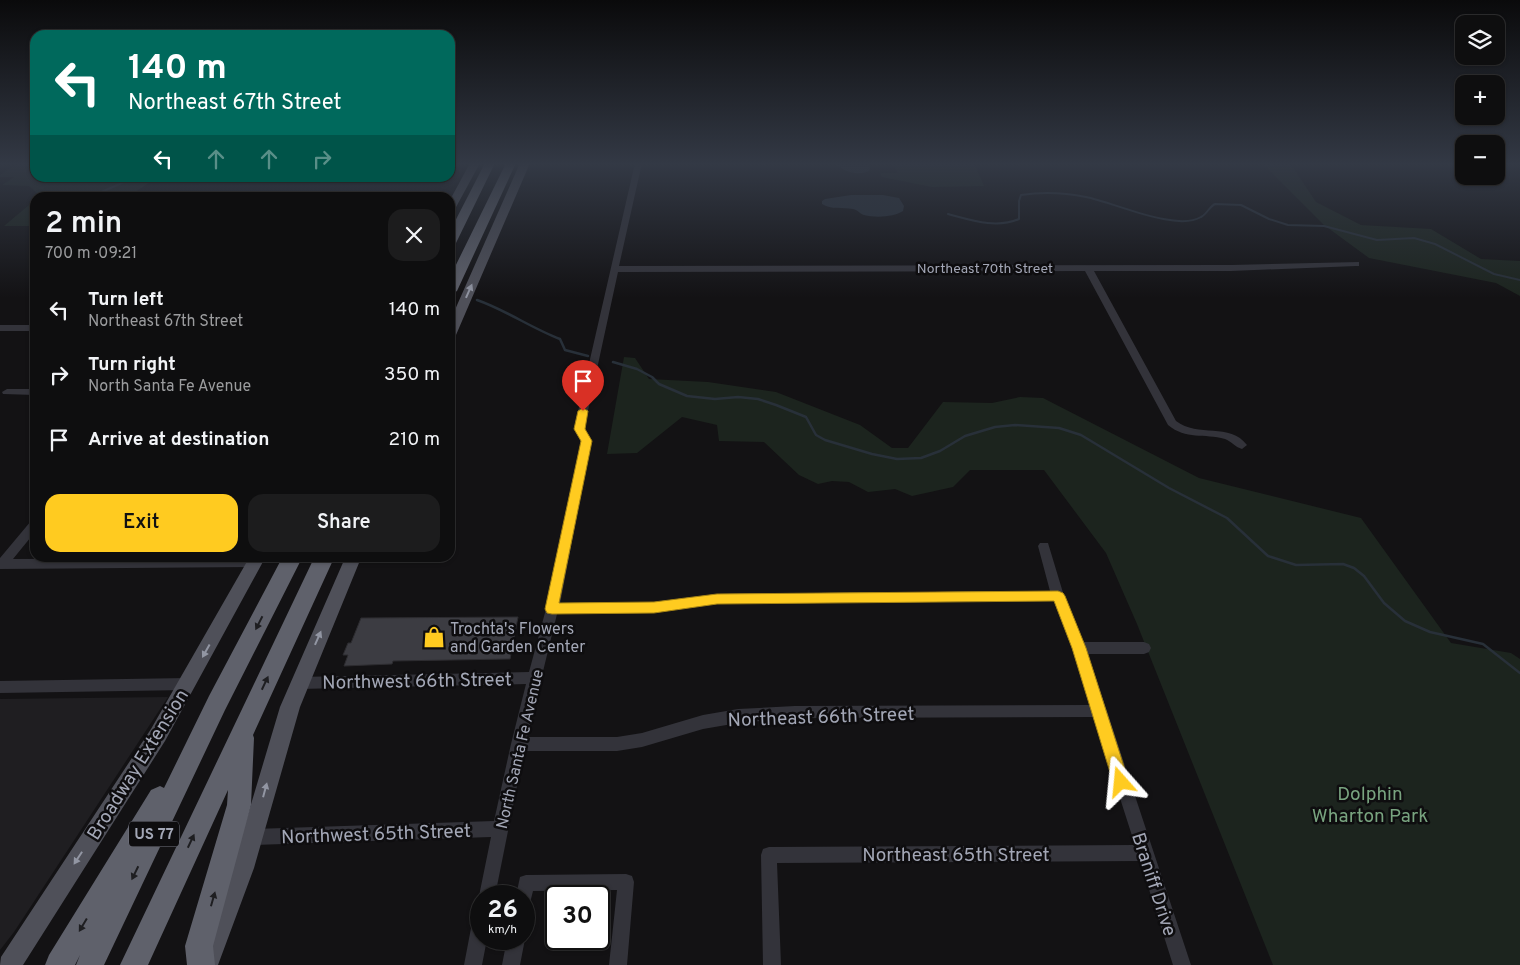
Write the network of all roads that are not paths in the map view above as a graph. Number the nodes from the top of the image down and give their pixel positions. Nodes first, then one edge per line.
1 (467, 208) edge
2 (490, 208) edge
3 (505, 208) edge
4 (628, 208) edge
5 (455, 233) edge
6 (1356, 264) dead end
7 (1088, 268) junction
8 (614, 269) junction
9 (455, 281) edge
10 (455, 324) edge
11 (0, 328) edge
12 (30, 328) edge
13 (8, 392) dead end
14 (30, 392) edge
15 (1242, 445) dead end
16 (30, 530) edge
17 (1044, 546) dead end
18 (128, 562) edge
19 (255, 562) edge
20 (290, 562) edge
21 (322, 562) edge
22 (351, 562) edge
23 (1, 564) edge
24 (1058, 596) junction
25 (552, 609) junction
26 (1079, 648) junction
27 (1144, 648) dead end
28 (534, 678) junction
29 (299, 683) junction
30 (188, 684) junction
31 (0, 687) edge
32 (217, 703) junction
33 (1098, 712) junction
34 (244, 728) junction
35 (518, 744) junction
36 (500, 829) junction
37 (252, 837) junction
38 (1144, 852) junction
39 (489, 885) edge
40 (526, 885) edge
41 (476, 950) edge
42 (514, 950) edge
43 (9, 965) edge
44 (59, 965) edge
45 (90, 965) edge
46 (134, 965) edge
47 (200, 965) edge
48 (206, 965) edge
49 (473, 965) edge
50 (511, 965) edge
51 (618, 965) edge
52 (772, 965) edge
53 (1182, 965) edge

1 - 5 highway
2 - 9 highway
10 -> 3 main road
4 - 8 street, North Santa Fe Avenue
6 - 7 street, Northeast 70th Street
7 - 8 street, Northeast 70th Street
7 - 15 street
8 - 25 street, North Santa Fe Avenue
11 - 12 street
13 - 14 street
16 - 23 street
17 - 24 street, Braniff Drive
18 - 23 street
19 -> 30 main road, Broadway Extension
20 -> 32 highway, US 77
34 -> 21 highway, US 77
29 -> 22 main road
24 - 25 street
24 - 26 street, Braniff Drive
25 - 28 street, North Santa Fe Avenue
26 - 27 street
26 - 33 street, Braniff Drive
28 - 29 street, Northwest 66th Street
28 - 35 street, North Santa Fe Avenue
37 -> 29 main road
30 - 31 street
30 -> 43 main road, Broadway Extension
32 -> 44 highway
32 -> 45 highway, US 77
33 - 35 street, Northeast 66th Street
33 - 38 street, Braniff Drive
46 -> 34 highway, US 77
47 -> 34 highway
35 - 36 street, North Santa Fe Avenue
36 - 37 street, Northwest 65th Street
36 - 39 street, North Santa Fe Avenue
37 - 48 main road
38 - 52 street, Northeast 65th Street
38 - 53 street, Braniff Drive
40 - 51 street
41 - 49 street
42 - 50 street

